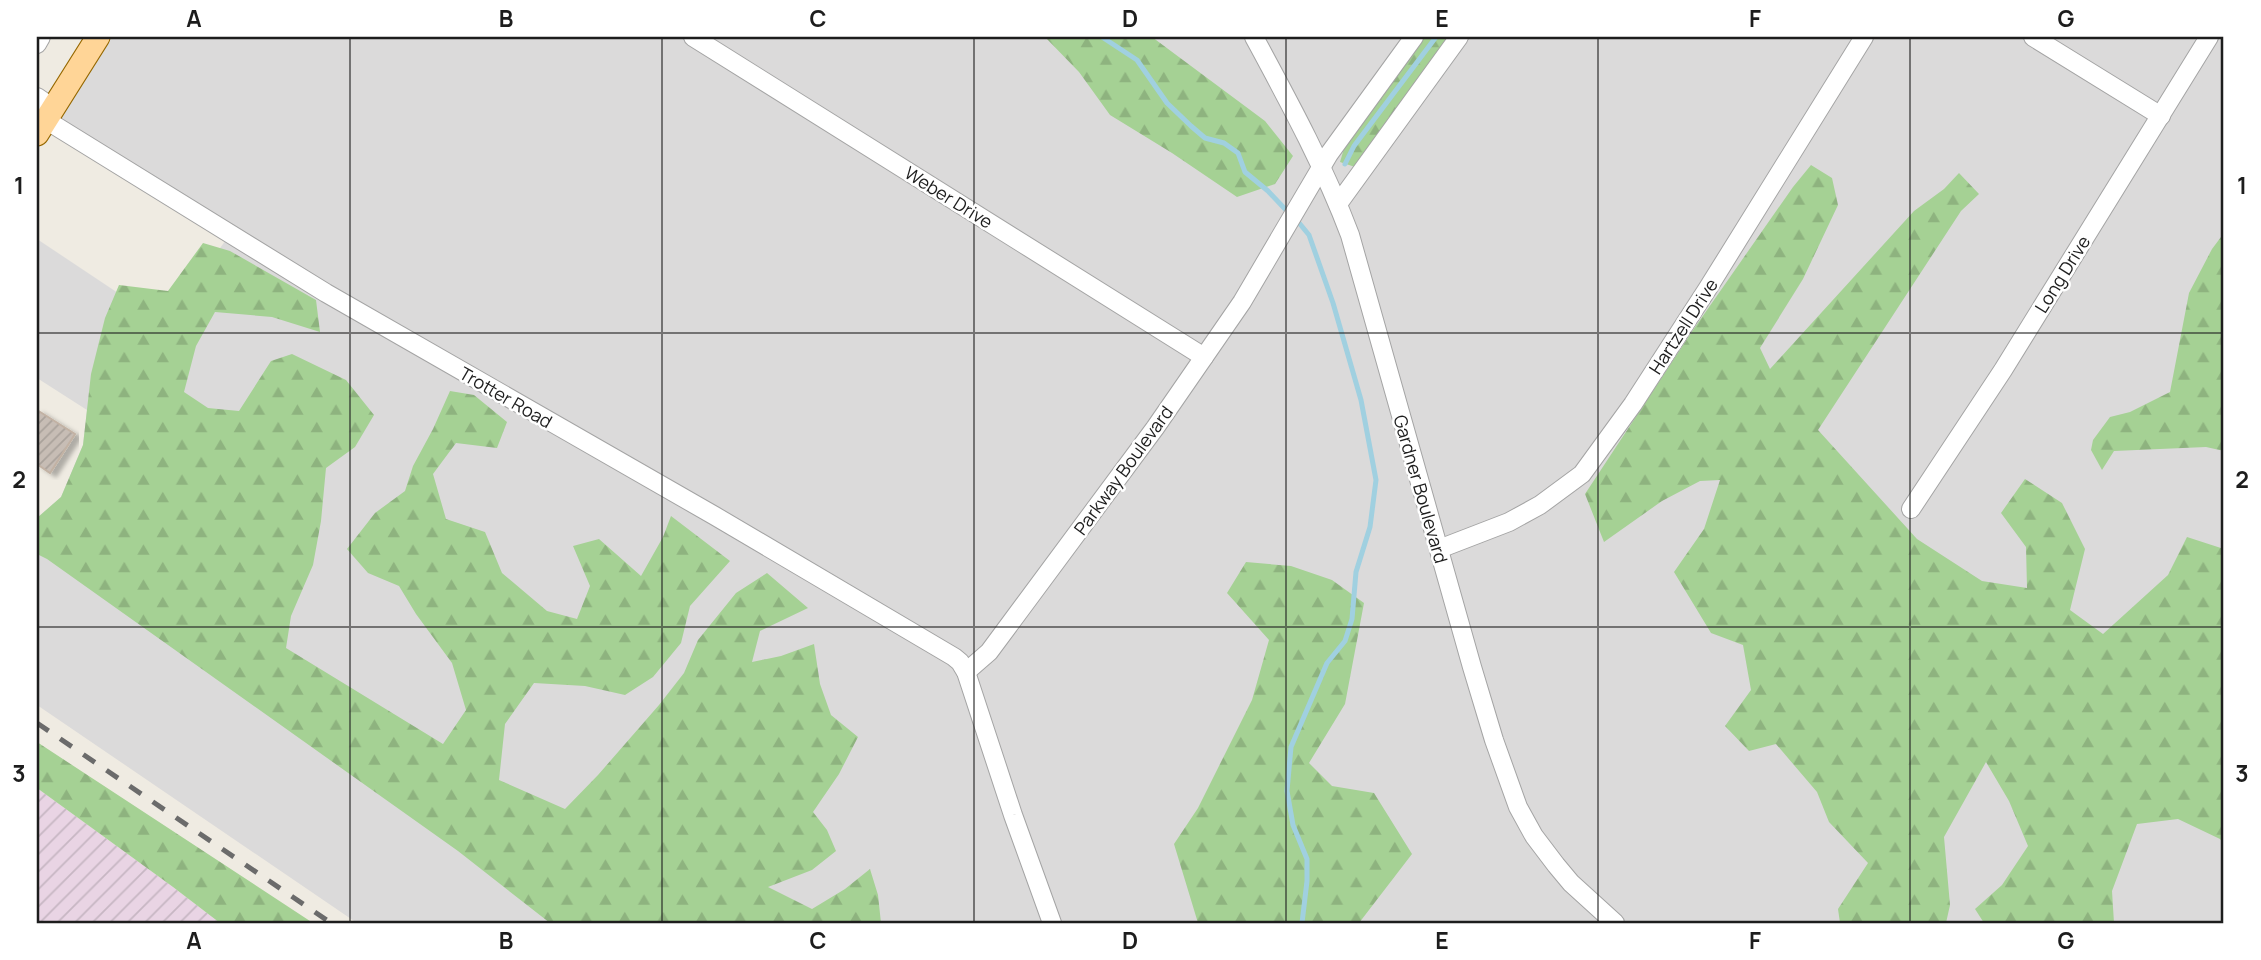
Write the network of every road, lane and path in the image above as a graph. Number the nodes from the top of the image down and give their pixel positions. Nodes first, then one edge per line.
1 (41, 37) edge
2 (98, 37) edge
3 (693, 37) edge
4 (1254, 37) edge
5 (1413, 37) edge
6 (1459, 37) edge
7 (1864, 37) edge
8 (2033, 37) edge
9 (2209, 37) edge
10 (37, 44) edge
11 (43, 115) edge
12 (2161, 116) junction
13 (1322, 167) junction
14 (1338, 204) junction
15 (1204, 357) junction
16 (1911, 509) dead end
17 (1439, 549) junction
18 (966, 673) junction
19 (1052, 923) edge
20 (1615, 923) edge

1 - 10 street
2 - 11 main road
3 - 15 street, Weber Drive
4 - 13 street, Gardner Boulevard
5 - 13 street, Parkway Boulevard
6 - 14 street
7 - 17 street, Hartzell Drive
8 - 12 street
9 - 12 street, Long Drive
11 - 18 street, Trotter Road
12 - 16 street, Long Drive
13 - 14 street, Gardner Boulevard
13 - 15 street, Parkway Boulevard
14 - 17 street, Gardner Boulevard
15 - 18 street, Parkway Boulevard
17 - 20 street, Gardner Boulevard
18 - 19 street

